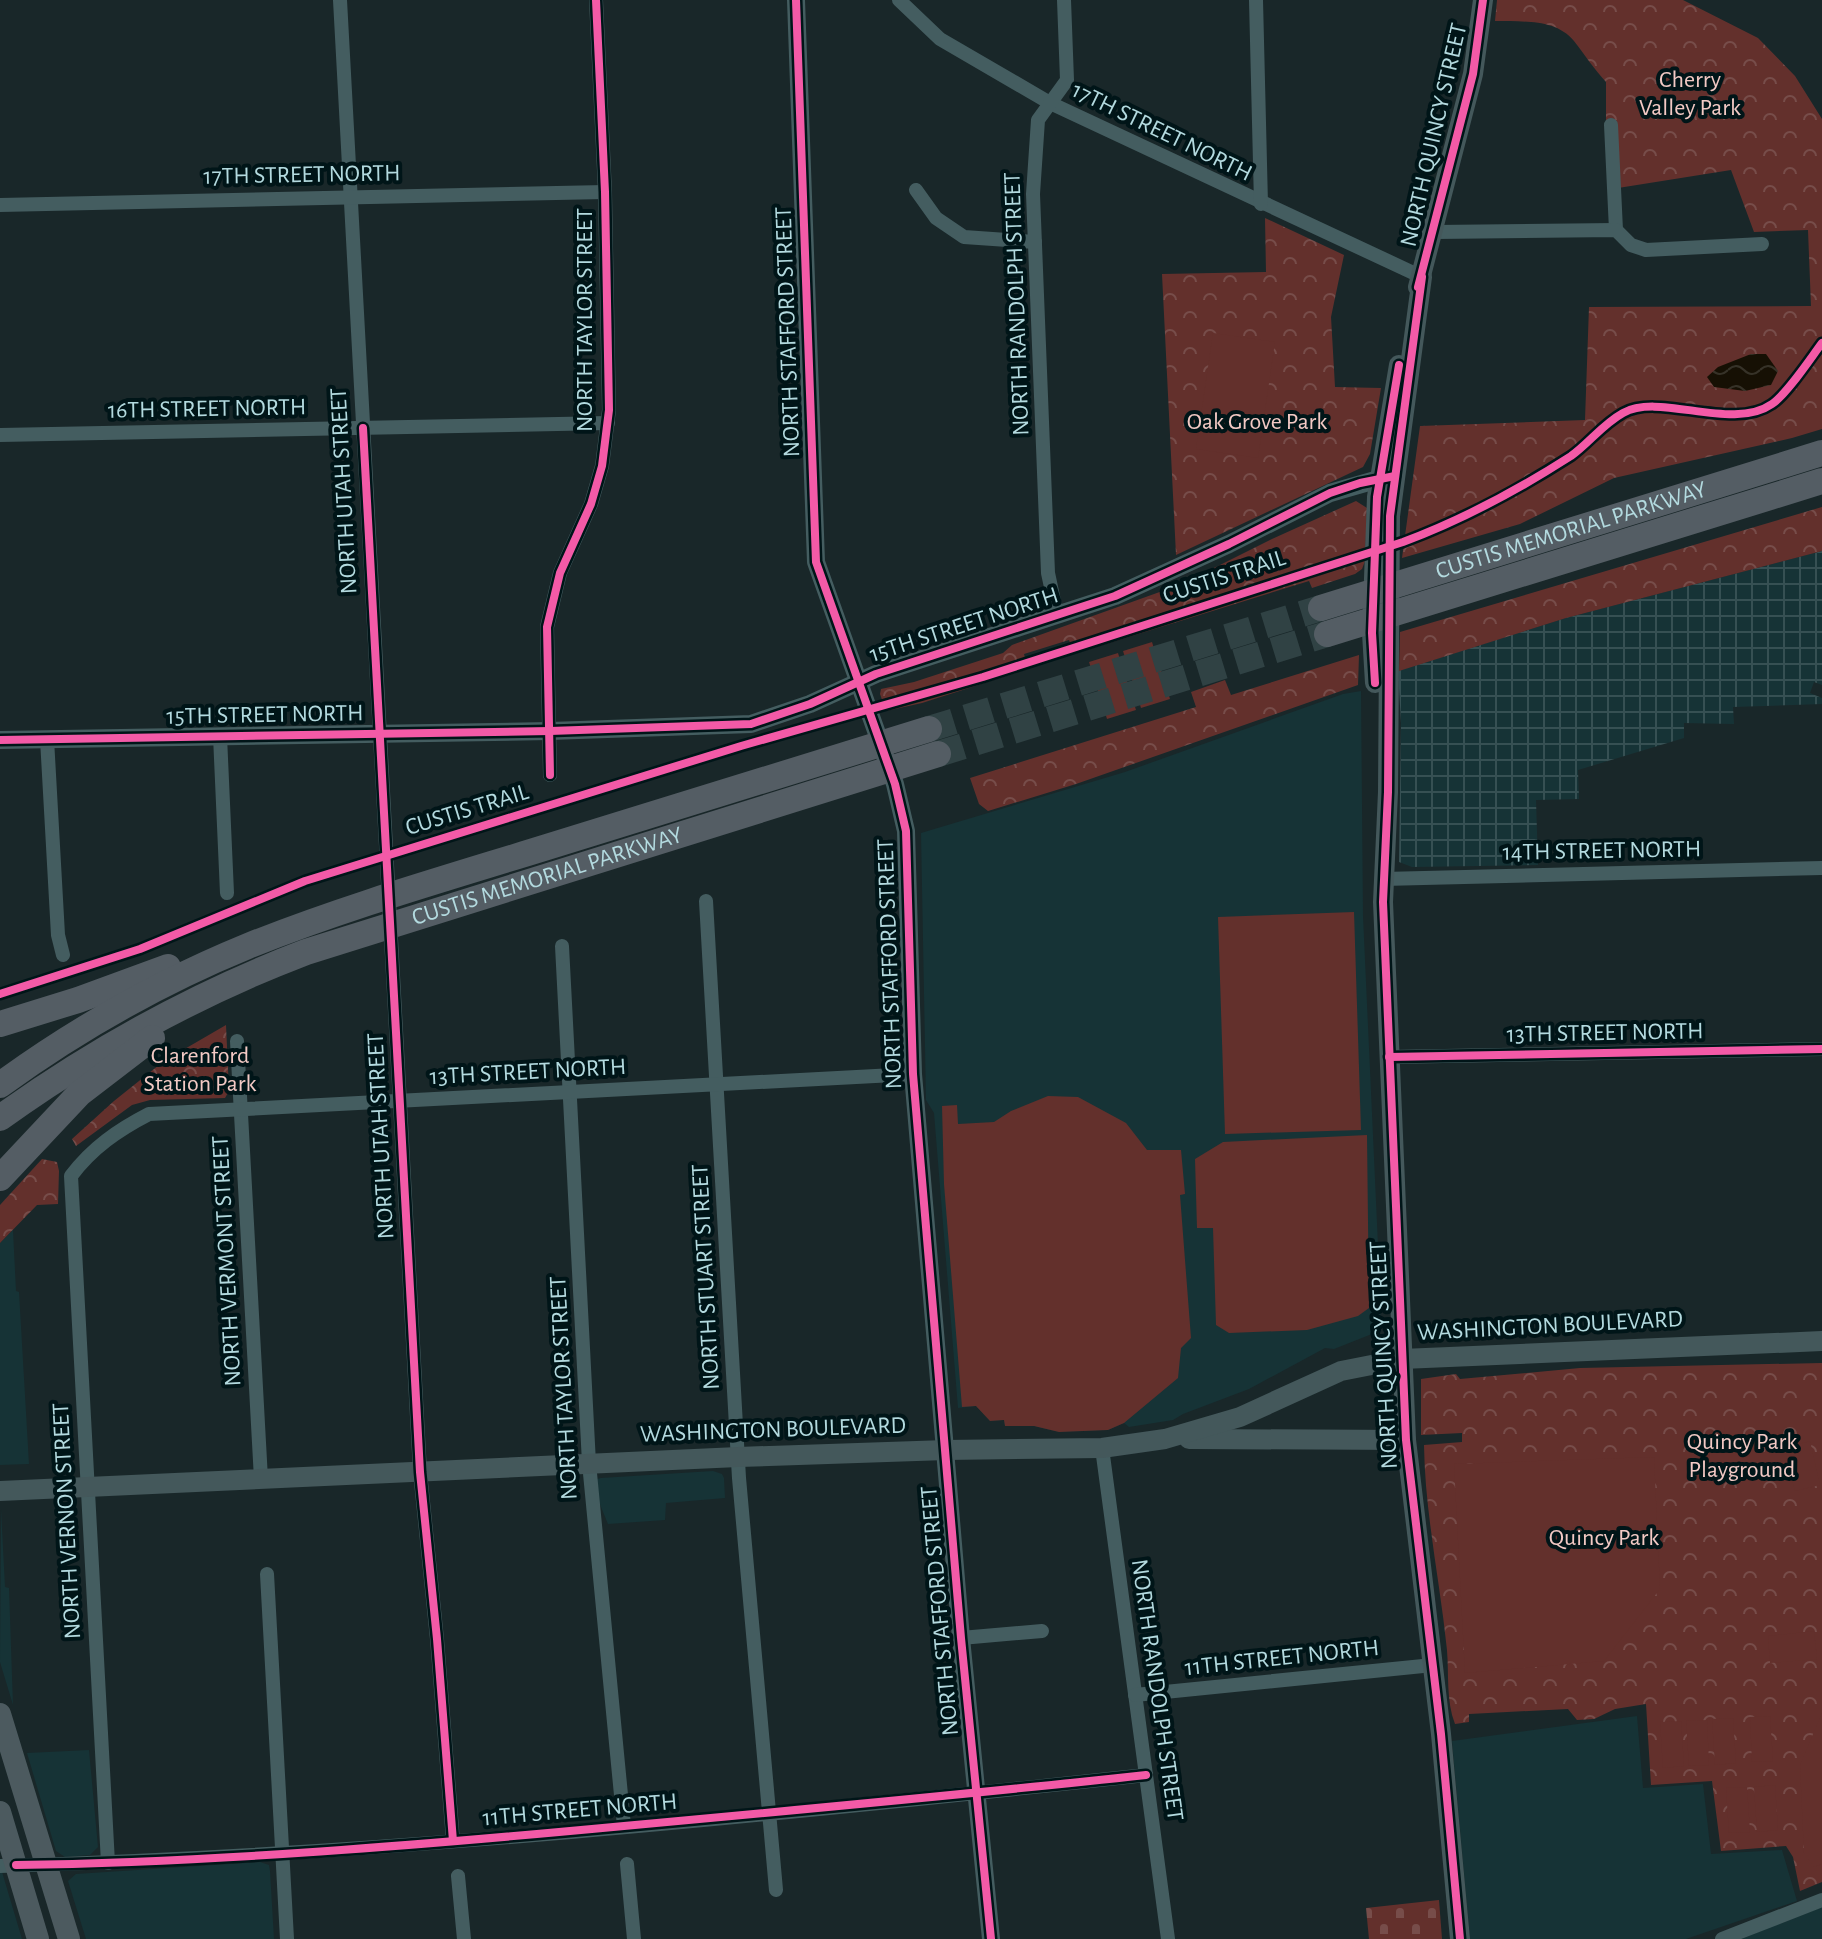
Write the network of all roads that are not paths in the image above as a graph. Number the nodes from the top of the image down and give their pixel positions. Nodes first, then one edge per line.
1 (340, 0) edge
2 (596, 0) edge
3 (796, 0) edge
4 (899, 0) edge
5 (1064, 0) edge
6 (1256, 0) edge
7 (1483, 0) edge
8 (1050, 103) junction
9 (1611, 125) dead end
10 (916, 190) dead end
11 (605, 192) junction
12 (349, 196) junction
13 (1261, 204) junction
14 (0, 205) edge
15 (1616, 230) junction
16 (1435, 232) junction
17 (1035, 242) junction
18 (1762, 244) dead end
19 (1422, 277) junction
20 (608, 423) junction
21 (363, 428) junction
22 (0, 435) edge
23 (1822, 453) edge
24 (1387, 477) junction
25 (1822, 481) edge
26 (1057, 615) junction
27 (858, 682) junction
28 (929, 729) tunnel mouth
29 (550, 731) junction
30 (378, 733) junction
31 (220, 736) junction
32 (47, 739) junction
33 (0, 740) edge
34 (938, 754) tunnel mouth
35 (550, 775) dead end
36 (479, 868) junction
37 (1822, 868) edge
38 (1383, 871) junction
39 (227, 893) dead end
40 (706, 901) dead end
41 (347, 938) junction
42 (562, 946) dead end
43 (63, 955) dead end
44 (0, 1024) edge
45 (237, 1041) dead end
46 (1822, 1049) edge
47 (1389, 1057) junction
48 (913, 1074) junction
49 (0, 1085) edge
50 (717, 1085) junction
51 (570, 1092) junction
52 (399, 1100) junction
53 (241, 1111) junction
54 (0, 1118) edge
55 (71, 1176) joint
56 (0, 1178) edge
57 (1822, 1341) edge
58 (1402, 1359) junction
59 (1165, 1439) junction
60 (1406, 1440) junction
61 (1102, 1448) junction
62 (946, 1450) junction
63 (738, 1457) junction
64 (589, 1463) junction
65 (420, 1472) junction
66 (261, 1479) junction
67 (88, 1487) junction
68 (0, 1491) edge
69 (267, 1574) dead end
70 (1042, 1631) dead end
71 (961, 1638) junction
72 (1433, 1665) junction
73 (1135, 1695) junction
74 (0, 1714) edge
75 (1146, 1775) junction
76 (978, 1794) junction
77 (0, 1812) edge
78 (770, 1813) junction
79 (624, 1826) junction
80 (453, 1841) junction
81 (283, 1854) junction
82 (108, 1863) junction
83 (627, 1864) dead end
84 (8, 1865) edge
85 (46, 1865) junction
86 (458, 1876) dead end
87 (776, 1890) dead end
88 (1822, 1900) edge
89 (38, 1939) edge
90 (69, 1939) edge
91 (287, 1939) edge
92 (464, 1939) edge
93 (634, 1939) edge
94 (991, 1939) edge
95 (1168, 1939) edge
96 (1460, 1939) edge
97 (1722, 1939) edge

1 - 12 street, NORTH UTAH STREET
2 - 11 street, NORTH TAYLOR STREET
3 - 27 street, NORTH STAFFORD STREET
4 - 8 street, 17TH STREET NORTH
5 - 8 street, NORTH RANDOLPH STREET
6 - 13 street
7 - 16 main road, NORTH QUINCY STREET
8 - 13 street, 17TH STREET NORTH
8 - 17 street, NORTH RANDOLPH STREET
9 - 15 street
10 - 17 street
11 - 12 street, 17TH STREET NORTH
11 - 20 street, NORTH TAYLOR STREET
12 - 14 street, 17TH STREET NORTH
12 - 21 street, NORTH UTAH STREET
13 - 19 street, 17TH STREET NORTH
15 - 16 street
15 - 18 street
16 - 19 main road, NORTH QUINCY STREET
17 - 26 street, NORTH RANDOLPH STREET
19 - 24 main road, NORTH QUINCY STREET
20 - 21 street, 16TH STREET NORTH
20 - 29 street, NORTH TAYLOR STREET
21 - 22 street, 16TH STREET NORTH
21 - 30 street, NORTH UTAH STREET
23 - 25 highway, CUSTIS MEMORIAL PARKWAY
24 - 26 street, 15TH STREET NORTH
24 - 38 main road, NORTH QUINCY STREET
26 - 27 street, 15TH STREET NORTH
27 - 29 street, 15TH STREET NORTH
27 - 48 street, NORTH STAFFORD STREET
28 - 36 highway, CUSTIS MEMORIAL PARKWAY
29 - 30 street, 15TH STREET NORTH
29 - 35 street, NORTH TAYLOR STREET
30 - 31 street, 15TH STREET NORTH
30 - 52 street, NORTH UTAH STREET
31 - 32 street, 15TH STREET NORTH
31 - 39 street
32 - 33 street, 15TH STREET NORTH
32 - 43 street
34 - 41 highway, CUSTIS MEMORIAL PARKWAY
36 - 44 highway
36 - 49 highway, CUSTIS MEMORIAL PARKWAY
37 - 38 street, 14TH STREET NORTH
38 - 47 main road, NORTH QUINCY STREET
40 - 50 street, NORTH STUART STREET
41 - 54 highway, CUSTIS MEMORIAL PARKWAY
41 - 56 highway
42 - 51 street, NORTH TAYLOR STREET
45 - 53 street, NORTH VERMONT STREET
46 - 47 street, 13TH STREET NORTH
47 - 58 main road, NORTH QUINCY STREET
48 - 50 street, 13TH STREET NORTH
48 - 62 street, NORTH STAFFORD STREET
50 - 51 street, 13TH STREET NORTH
50 - 63 street, NORTH STUART STREET
51 - 52 street, 13TH STREET NORTH
51 - 64 street, NORTH TAYLOR STREET
52 - 53 street, 13TH STREET NORTH
52 - 65 street, NORTH UTAH STREET
53 - 55 street, 13TH STREET NORTH
53 - 66 street, NORTH VERMONT STREET
55 - 67 street, NORTH VERNON STREET
57 - 58 main road, WASHINGTON BOULEVARD
58 - 59 main road, WASHINGTON BOULEVARD
58 - 60 main road, NORTH QUINCY STREET
59 - 60 main road
59 - 61 main road, WASHINGTON BOULEVARD
60 - 72 main road, NORTH QUINCY STREET
61 - 62 main road, WASHINGTON BOULEVARD
61 - 73 street, NORTH RANDOLPH STREET
62 - 63 main road, WASHINGTON BOULEVARD
62 - 71 street, NORTH STAFFORD STREET
63 - 64 main road, WASHINGTON BOULEVARD
63 - 78 street, NORTH STUART STREET
64 - 65 main road, WASHINGTON BOULEVARD
64 - 79 street, NORTH TAYLOR STREET
65 - 66 main road, WASHINGTON BOULEVARD
65 - 80 street, NORTH UTAH STREET
66 - 67 main road, WASHINGTON BOULEVARD
67 - 68 main road, WASHINGTON BOULEVARD
67 - 82 street, NORTH VERNON STREET
69 - 81 street
70 - 71 street
71 - 76 street, NORTH STAFFORD STREET
72 - 73 street, 11TH STREET NORTH
72 - 96 main road, NORTH QUINCY STREET
73 - 75 street, NORTH RANDOLPH STREET
74 - 85 main road
75 - 76 street, 11TH STREET NORTH
75 - 95 street, NORTH RANDOLPH STREET
76 - 78 street, 11TH STREET NORTH
76 - 94 street, NORTH STAFFORD STREET
77 - 84 main road
78 - 79 street, 11TH STREET NORTH
78 - 87 street, NORTH STUART STREET
79 - 80 street, 11TH STREET NORTH
80 - 81 street, 11TH STREET NORTH
81 - 82 street, 11TH STREET NORTH
81 - 91 street
82 - 85 street, 11TH STREET NORTH
83 - 93 street
84 - 85 street, 11TH STREET NORTH
84 - 89 main road
85 - 90 main road
86 - 92 street
88 - 97 street

